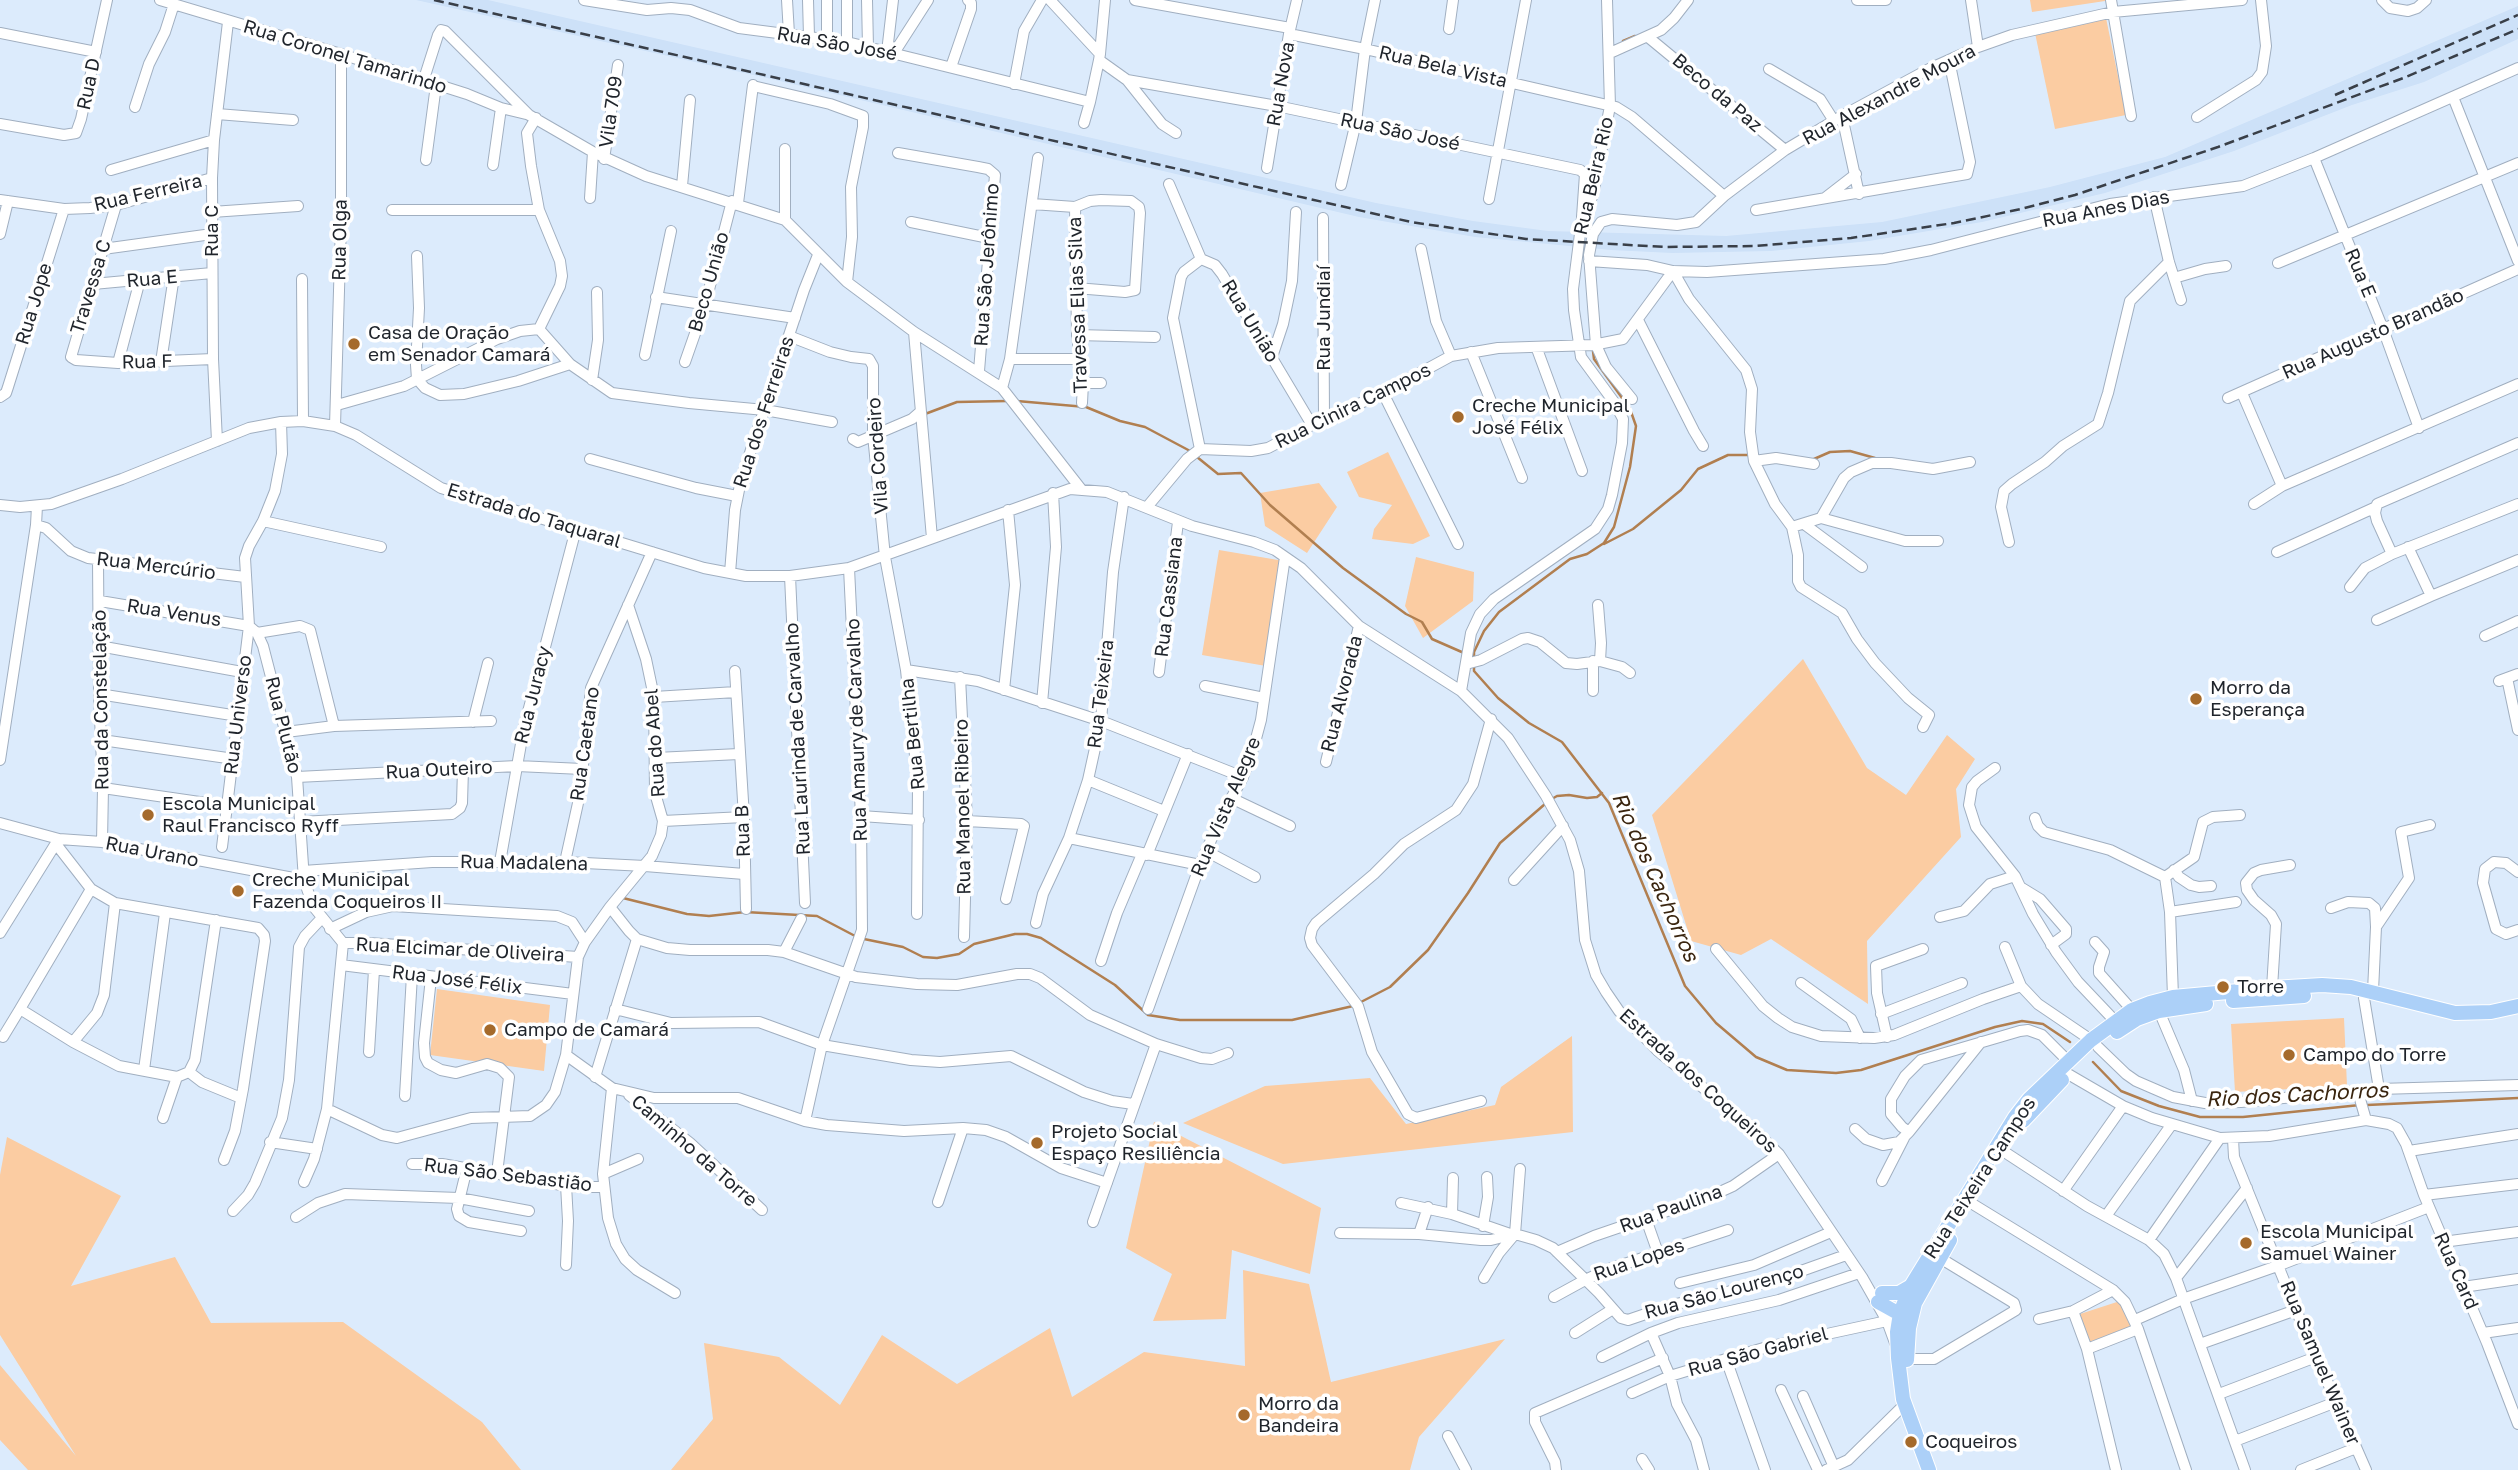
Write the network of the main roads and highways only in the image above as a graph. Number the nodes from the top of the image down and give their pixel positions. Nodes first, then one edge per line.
1 (2369, 995) junction
2 (2518, 1006) edge
3 (2518, 1015) edge
4 (2080, 1056) junction
5 (1911, 1286) junction
6 (1915, 1303) junction
7 (1900, 1313) junction
8 (1903, 1358) junction
9 (1929, 1470) edge
10 (1937, 1470) edge

1 - 2 main road, Rua Teixeira Campos
1 - 3 main road, Rua Teixeira Campos
1 - 4 main road, Rua Teixeira Campos
1 - 4 main road, Rua Teixeira Campos
4 - 5 main road, Rua Teixeira Campos
4 - 6 main road, Rua Teixeira Campos
5 - 7 main road, Rua Teixeira Campos
5 - 7 main road
6 - 7 main road
6 - 8 main road
7 - 8 main road, Rua Teixeira Campos
8 - 9 main road
8 - 10 main road

